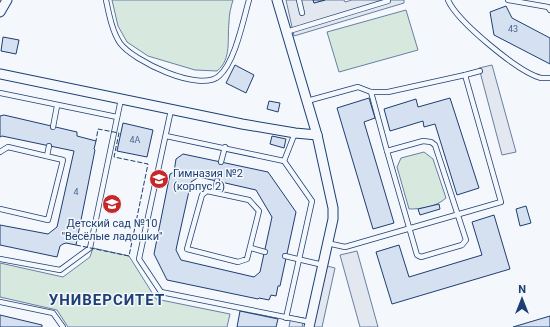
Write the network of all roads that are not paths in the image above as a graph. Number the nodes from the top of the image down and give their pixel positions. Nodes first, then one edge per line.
1 (6, 0) edge
2 (106, 0) edge
3 (249, 0) edge
4 (277, 0) edge
5 (299, 0) edge
6 (448, 0) edge
7 (508, 0) edge
8 (388, 1) dead end
9 (550, 10) edge
10 (0, 12) edge
11 (302, 13) dead end
12 (286, 32) junction
13 (480, 72) dead end
14 (0, 74) edge
15 (465, 75) junction
16 (550, 78) edge
17 (371, 92) junction
18 (0, 94) edge
19 (121, 99) junction
20 (307, 101) junction
21 (57, 106) junction
22 (171, 110) junction
23 (117, 117) junction
24 (53, 127) dead end
25 (295, 133) junction
26 (317, 135) junction
27 (166, 136) junction
28 (49, 146) dead end
29 (225, 147) junction
30 (387, 151) junction
31 (0, 152) edge
32 (47, 156) junction
33 (284, 161) junction
34 (221, 162) dead end
35 (217, 181) dead end
36 (215, 192) junction
37 (0, 209) edge
38 (458, 214) junction
39 (408, 228) junction
40 (327, 244) junction
41 (251, 248) junction
42 (265, 252) dead end
43 (285, 256) dead end
44 (0, 259) edge
45 (299, 259) junction
46 (323, 265) junction
47 (0, 302) edge
48 (286, 318) junction
49 (309, 325) edge
50 (63, 327) edge

1 - 10 street
2 - 3 lane
4 - 12 street
5 - 11 lane
6 - 16 lane
7 - 9 lane
8 - 12 lane
12 - 20 street
13 - 15 lane
14 - 19 street
15 - 17 lane
15 - 38 lane
17 - 20 lane
17 - 30 lane
18 - 21 lane
19 - 22 street
19 - 23 lane
20 - 26 street
21 - 23 lane
21 - 24 lane
22 - 25 street
22 - 27 lane
23 - 44 lane
25 - 26 street
25 - 33 lane
26 - 40 street
27 - 29 lane
27 - 48 lane
28 - 32 lane
29 - 33 lane
29 - 34 lane
30 - 38 lane
30 - 39 lane
31 - 32 lane
32 - 37 lane
33 - 45 lane
35 - 36 lane
36 - 41 lane
36 - 41 lane
38 - 39 lane
38 - 39 lane
39 - 40 lane
40 - 46 street
41 - 42 lane
43 - 45 lane
45 - 46 lane
45 - 48 lane
46 - 49 street
47 - 50 lane
48 - 49 lane

